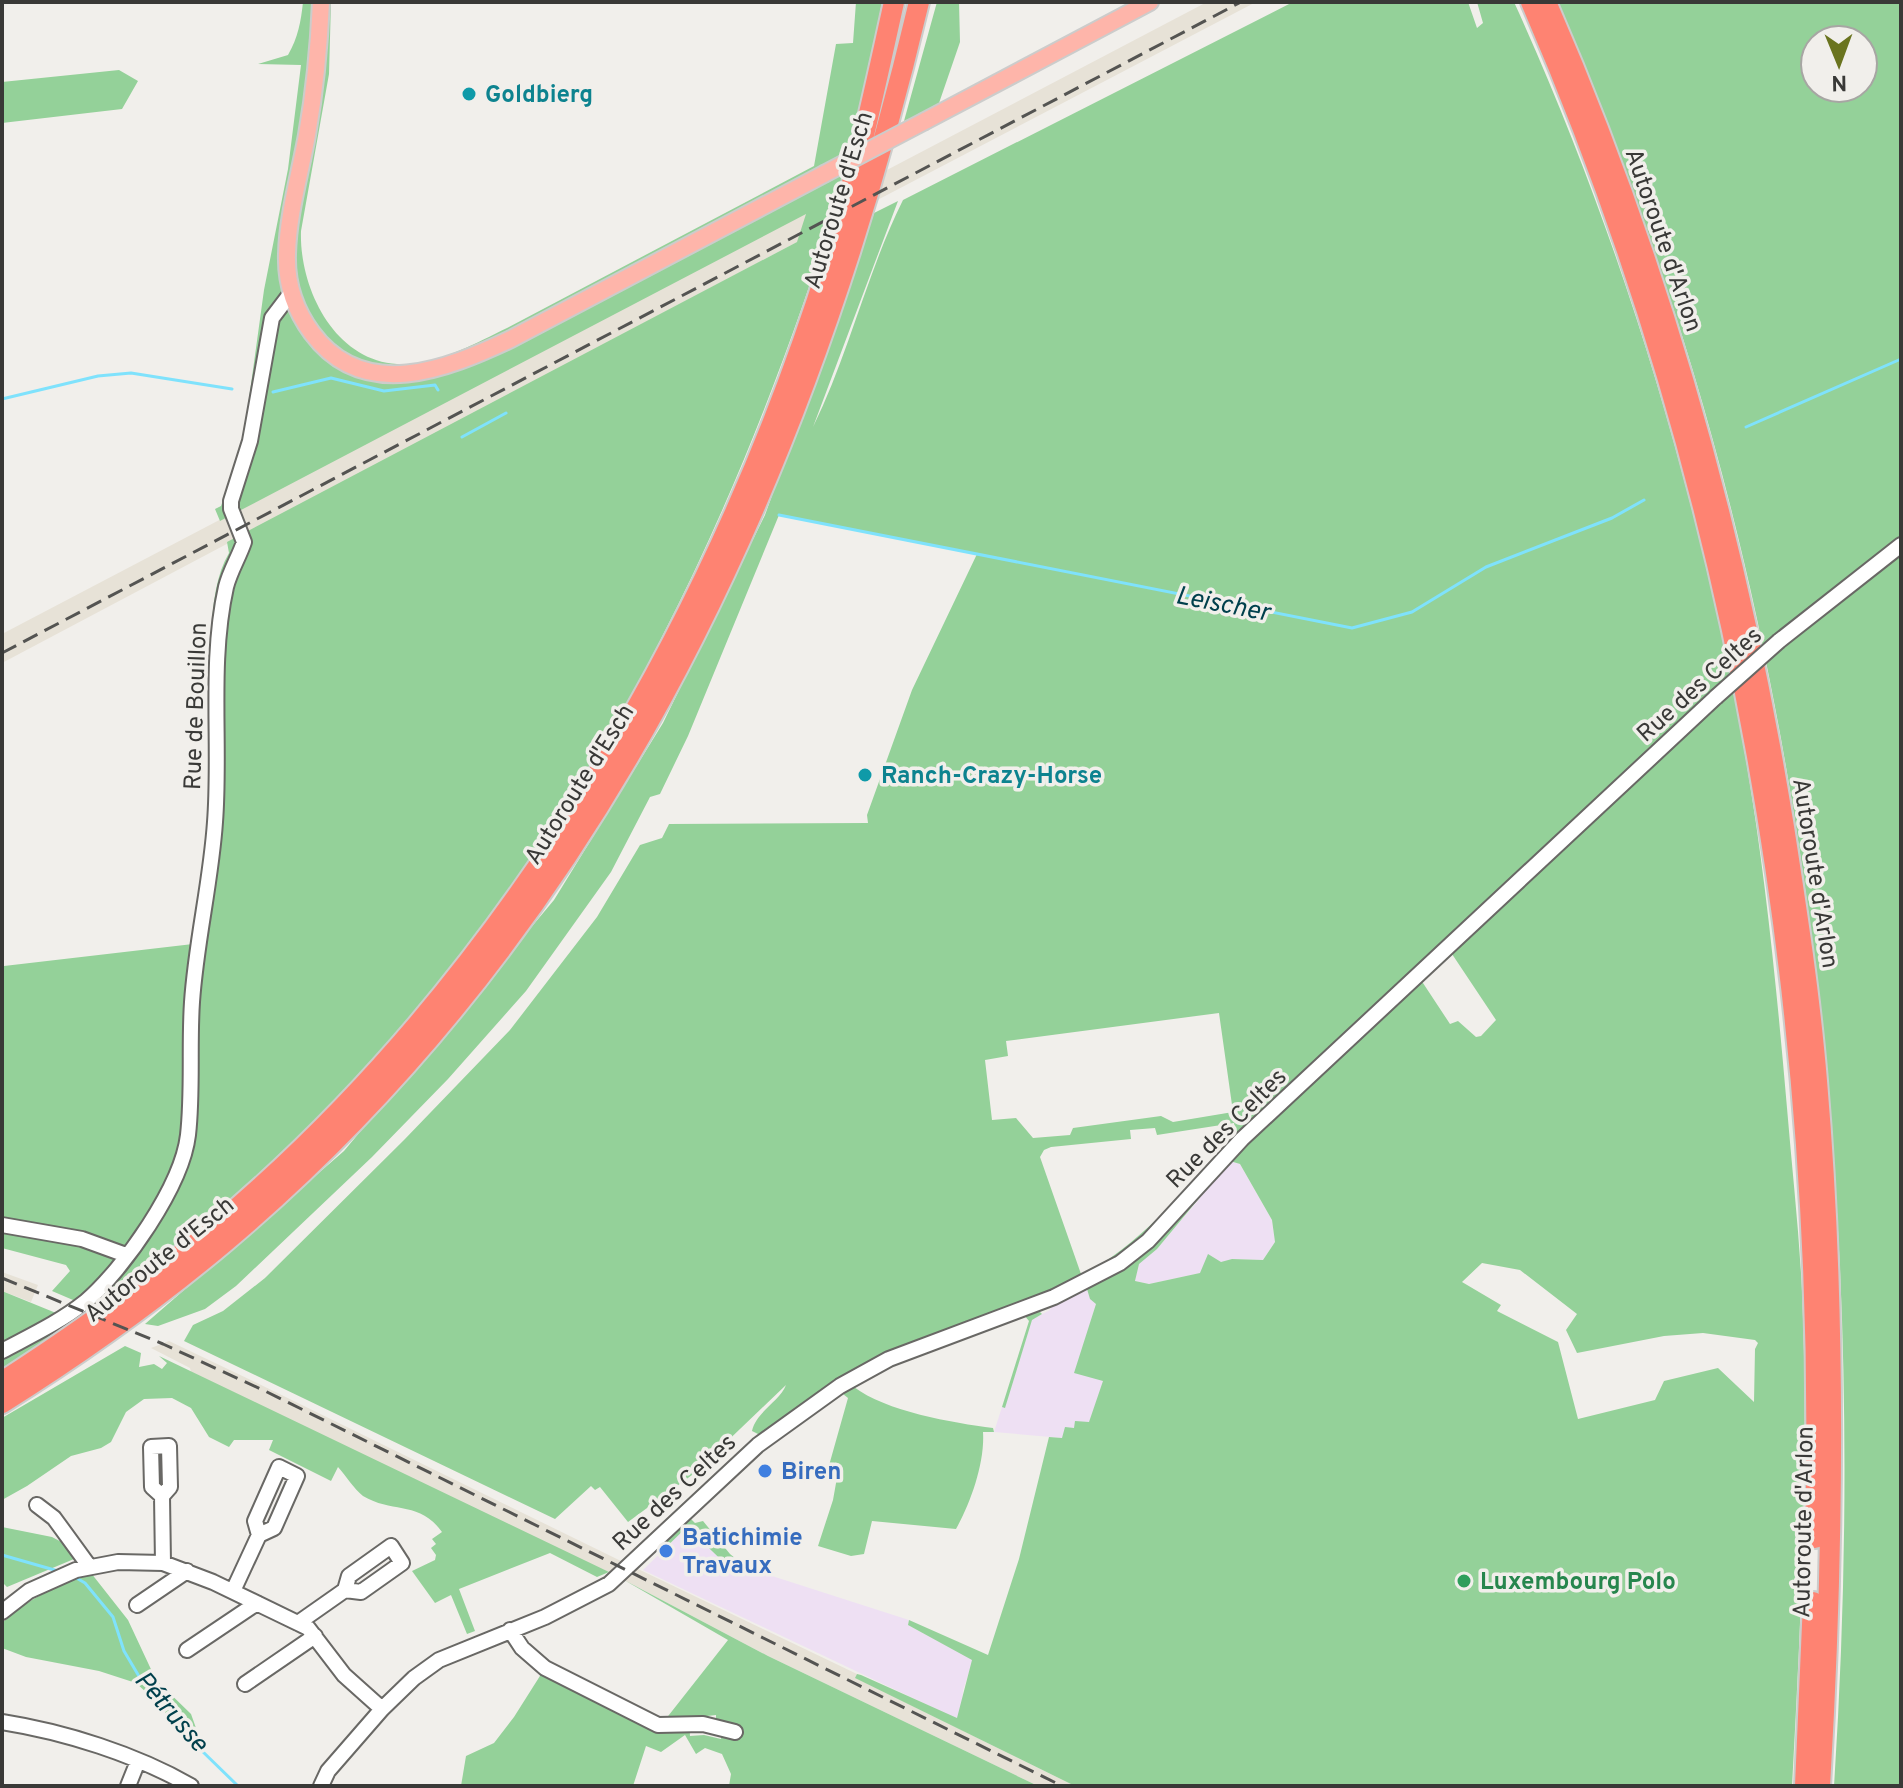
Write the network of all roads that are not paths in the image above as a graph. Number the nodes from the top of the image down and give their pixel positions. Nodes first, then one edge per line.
1 (321, 2) edge
2 (894, 2) edge
3 (919, 2) edge
4 (1150, 2) edge
5 (1531, 2) edge
6 (1546, 2) edge
7 (291, 293) junction
8 (1901, 545) edge
9 (2, 1225) edge
10 (126, 1255) junction
11 (2, 1351) edge
12 (2, 1382) edge
13 (2, 1403) edge
14 (162, 1496) dead end
15 (37, 1505) dead end
16 (259, 1535) dead end
17 (163, 1563) junction
18 (82, 1568) junction
19 (187, 1571) junction
20 (345, 1590) dead end
21 (233, 1591) junction
22 (257, 1603) junction
23 (137, 1605) dead end
24 (2, 1612) edge
25 (298, 1623) junction
26 (510, 1630) junction
27 (315, 1636) junction
28 (187, 1650) dead end
29 (245, 1684) dead end
30 (382, 1709) junction
31 (2, 1722) edge
32 (735, 1732) dead end
33 (138, 1761) junction
34 (128, 1786) edge
35 (191, 1786) edge
36 (321, 1786) edge
37 (1805, 1786) edge
38 (1820, 1786) edge

1 - 7 main road
2 - 12 highway, Autoroute d'Esch
3 - 13 highway, Autoroute d'Esch
4 - 7 main road, bridge
5 - 37 highway, Autoroute d'Arlon
6 - 38 highway, Autoroute d'Arlon
7 - 10 street, Rue de Bouillon
8 - 26 street, Rue des Celtes, bridge
9 - 10 street
10 - 11 street, Rue de Bouillon
14 - 17 street
15 - 18 street
16 - 21 street
17 - 18 street
17 - 19 street
18 - 24 street
19 - 21 street
19 - 23 street
20 - 25 street
21 - 22 street
22 - 25 street
22 - 28 street
25 - 27 street
26 - 30 street, Rue des Celtes
26 - 32 street
27 - 29 street
27 - 30 street
30 - 36 street, Rue des Celtes
31 - 33 street
33 - 34 street
33 - 35 street

